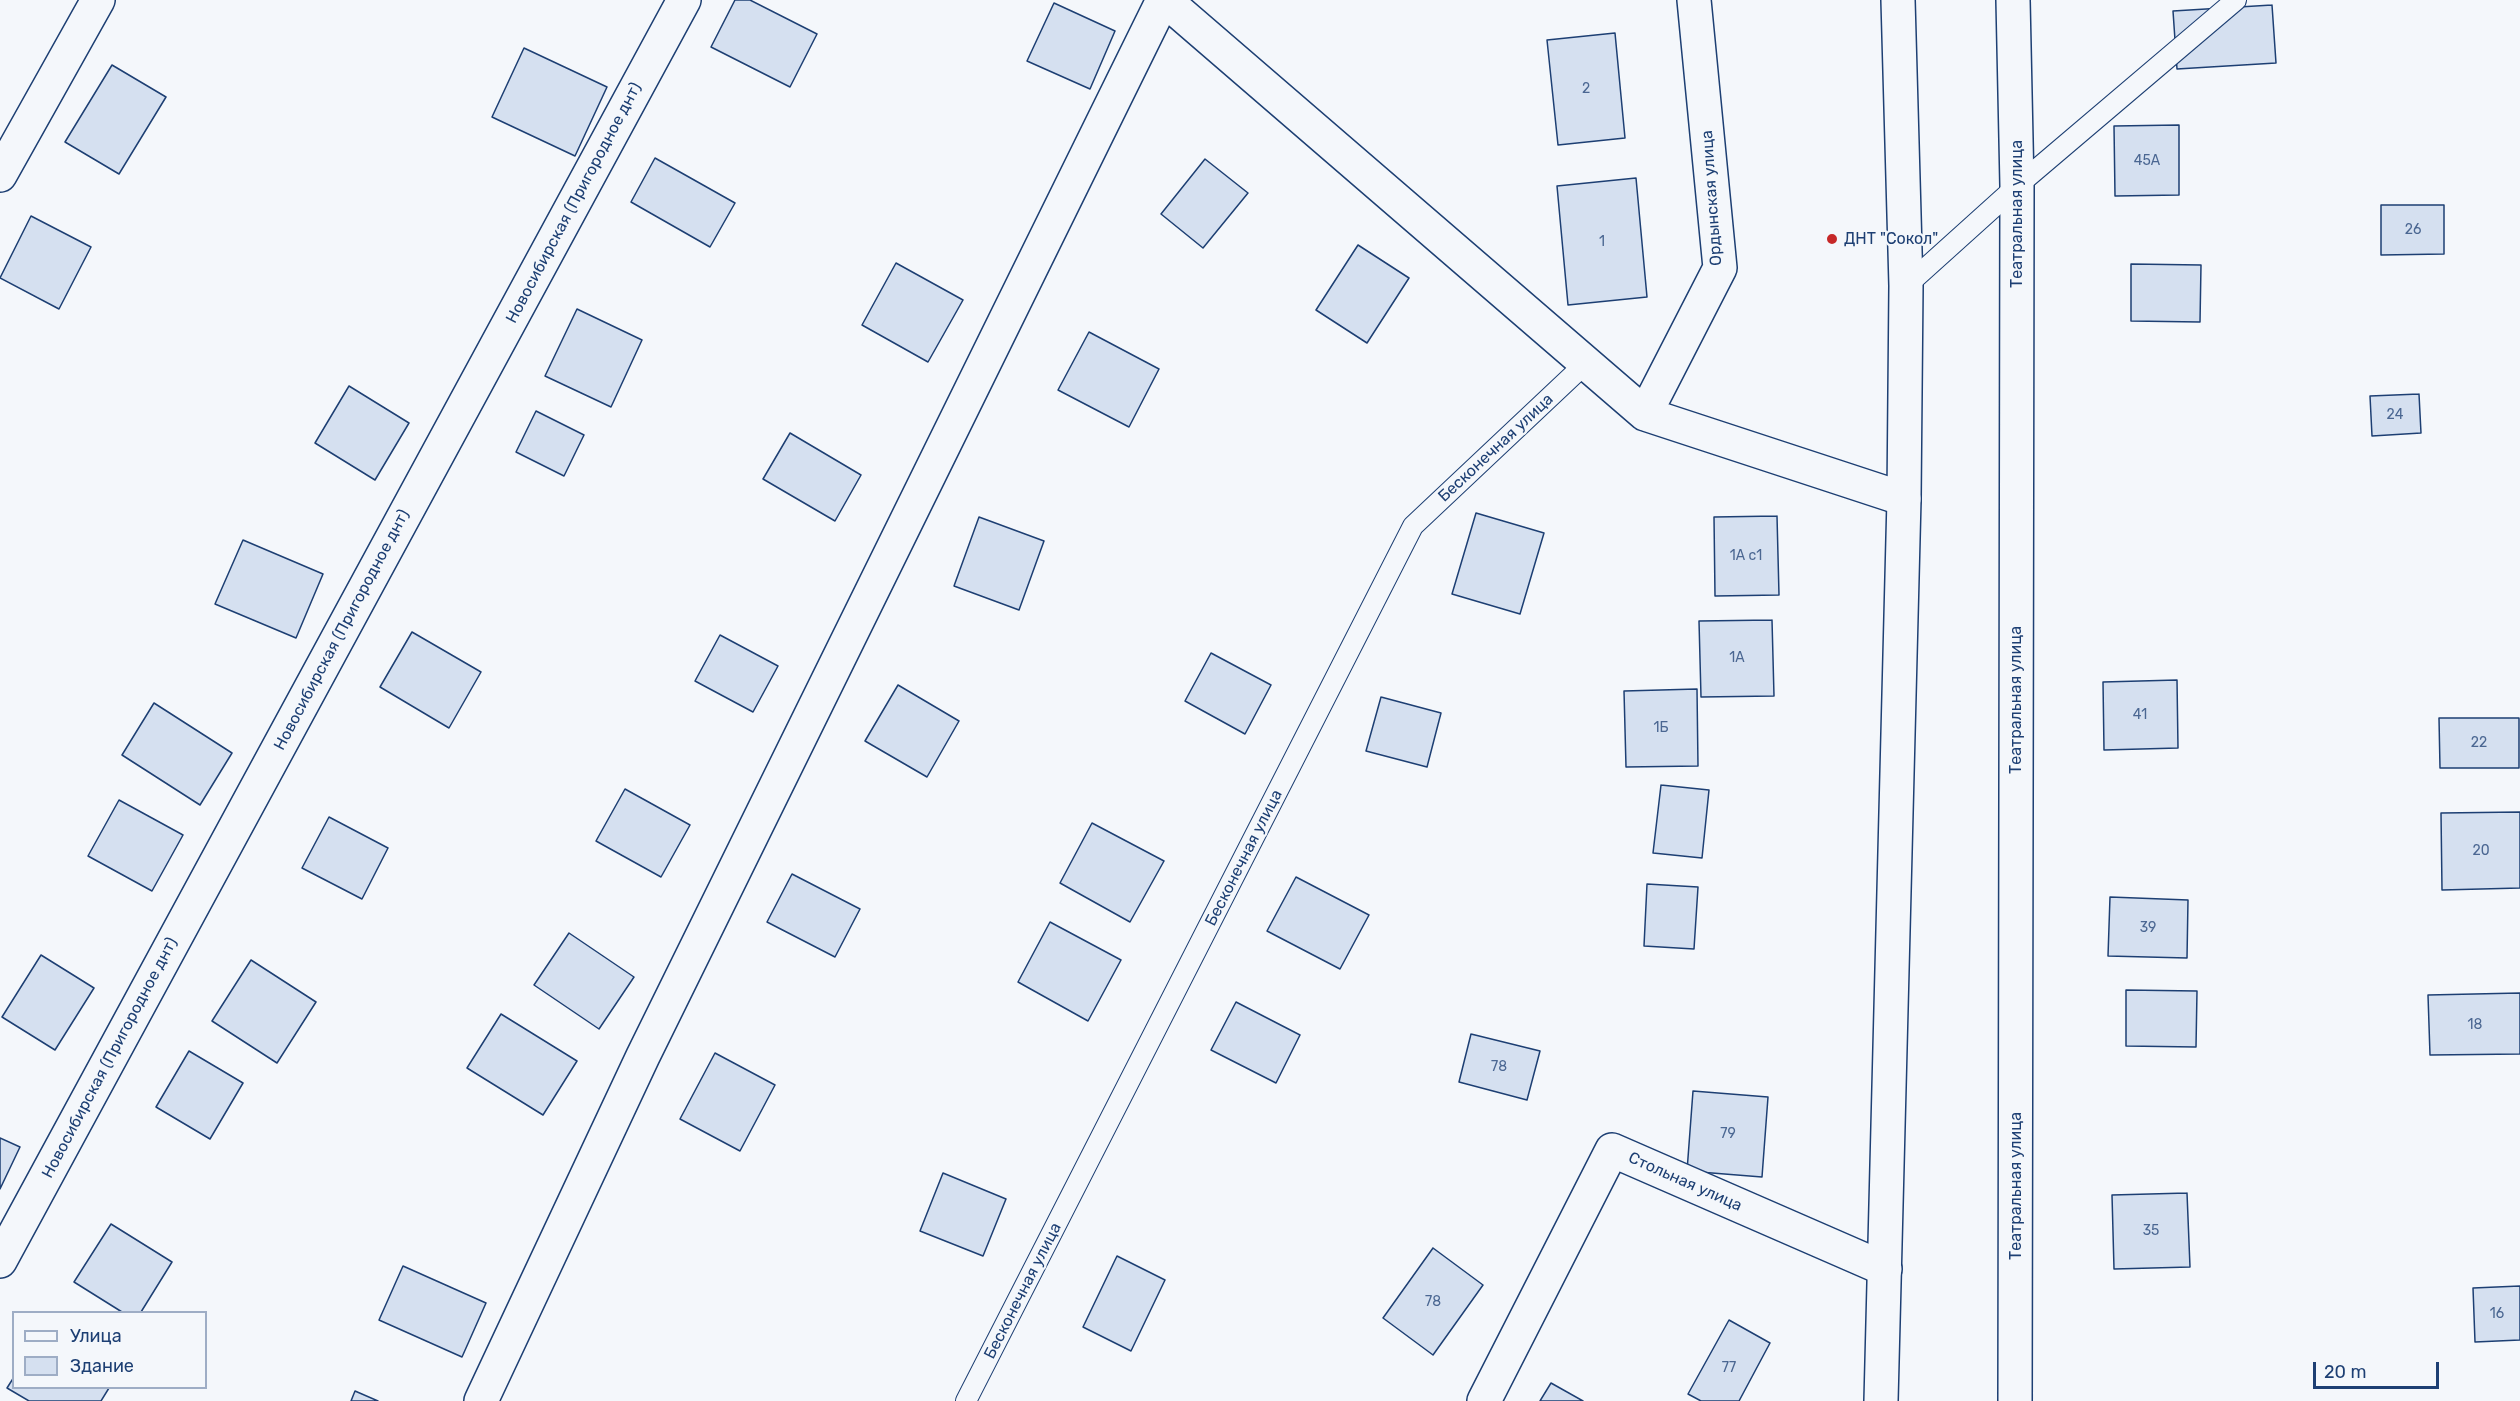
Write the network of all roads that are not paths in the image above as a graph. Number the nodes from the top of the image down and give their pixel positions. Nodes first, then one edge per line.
1 (98, 0) edge
2 (684, 0) edge
3 (1164, 0) edge
4 (1694, 0) edge
5 (1898, 0) edge
6 (2013, 0) edge
7 (2236, 0) edge
8 (0, 175) edge
9 (2017, 186) junction
10 (1906, 286) junction
11 (1586, 363) junction
12 (1645, 414) junction
13 (1904, 499) junction
14 (0, 1261) edge
15 (1885, 1269) junction
16 (481, 1401) edge
17 (966, 1401) edge
18 (1484, 1401) edge
19 (1881, 1401) edge
20 (2015, 1401) edge

1 - 8 street
2 - 14 street, Новосибирская (Пригородное днт)
3 - 11 street
3 - 16 street
4 - 12 street, Ордынская улица
5 - 10 street
6 - 9 street, Театральная улица
7 - 9 lane
9 - 10 lane
9 - 20 street, Театральная улица
10 - 13 street
11 - 12 street
11 - 17 lane, Бесконечная улица
12 - 13 street
13 - 15 street
15 - 18 street, Стольная улица
15 - 19 street

